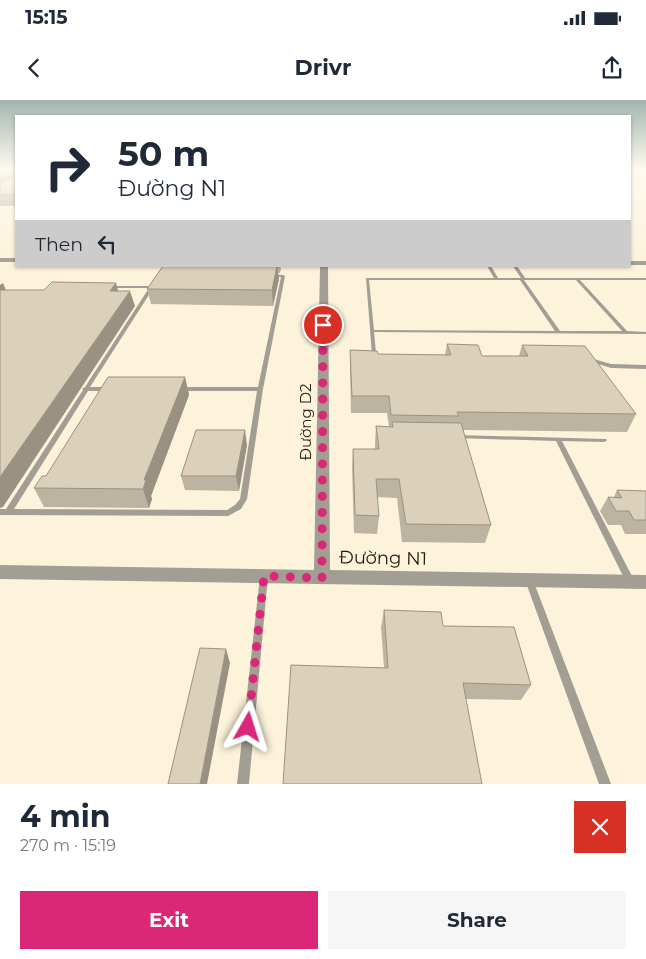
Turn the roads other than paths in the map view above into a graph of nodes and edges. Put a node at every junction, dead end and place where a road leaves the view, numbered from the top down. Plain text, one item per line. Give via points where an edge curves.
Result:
1 (0, 260) edge
2 (15, 260) edge
3 (631, 263) edge
4 (646, 263) edge
5 (324, 267) edge
6 (490, 267) edge
7 (516, 267) edge
8 (263, 275) edge
9 (497, 279) junction
10 (523, 279) junction
11 (577, 279) junction
12 (646, 279) edge
13 (156, 281) edge
14 (103, 287) edge
15 (152, 287) junction
16 (372, 331) junction
17 (558, 332) junction
18 (626, 333) junction
19 (646, 333) edge
20 (382, 356) edge
21 (584, 358) edge
22 (646, 367) edge
23 (85, 389) junction
24 (114, 389) edge
25 (173, 389) edge
26 (260, 389) junction
27 (452, 437) edge
28 (558, 439) junction
29 (604, 440) dead end
30 (0, 512) edge
31 (8, 512) junction
32 (0, 572) edge
33 (264, 576) junction
34 (322, 578) junction
35 (529, 580) junction
36 (638, 582) edge
37 (242, 784) edge
38 (605, 784) edge

1 - 2 street
3 - 4 street
5 - 34 street, Đường D2
6 - 9 lane
7 - 10 lane
8 - 26 lane via 283,276
9 - 10 lane
9 - 16 lane via 367,279
10 - 11 lane
10 - 17 lane
11 - 12 lane
11 - 18 lane
13 - 15 lane
14 - 15 lane
15 - 23 lane
16 - 17 lane
16 - 20 lane via 374,354
17 - 18 lane
18 - 19 lane
21 - 22 lane via 611,366
23 - 24 lane
23 - 31 lane
25 - 26 lane
26 - 31 lane via 243,499 228,514
27 - 28 lane
28 - 29 lane
28 - 36 lane
30 - 31 lane
32 - 33 street, Đường N1
33 - 34 street, Đường N1
33 - 37 lane
34 - 35 street, Đường N1
35 - 36 street, Đường N1
35 - 38 lane

